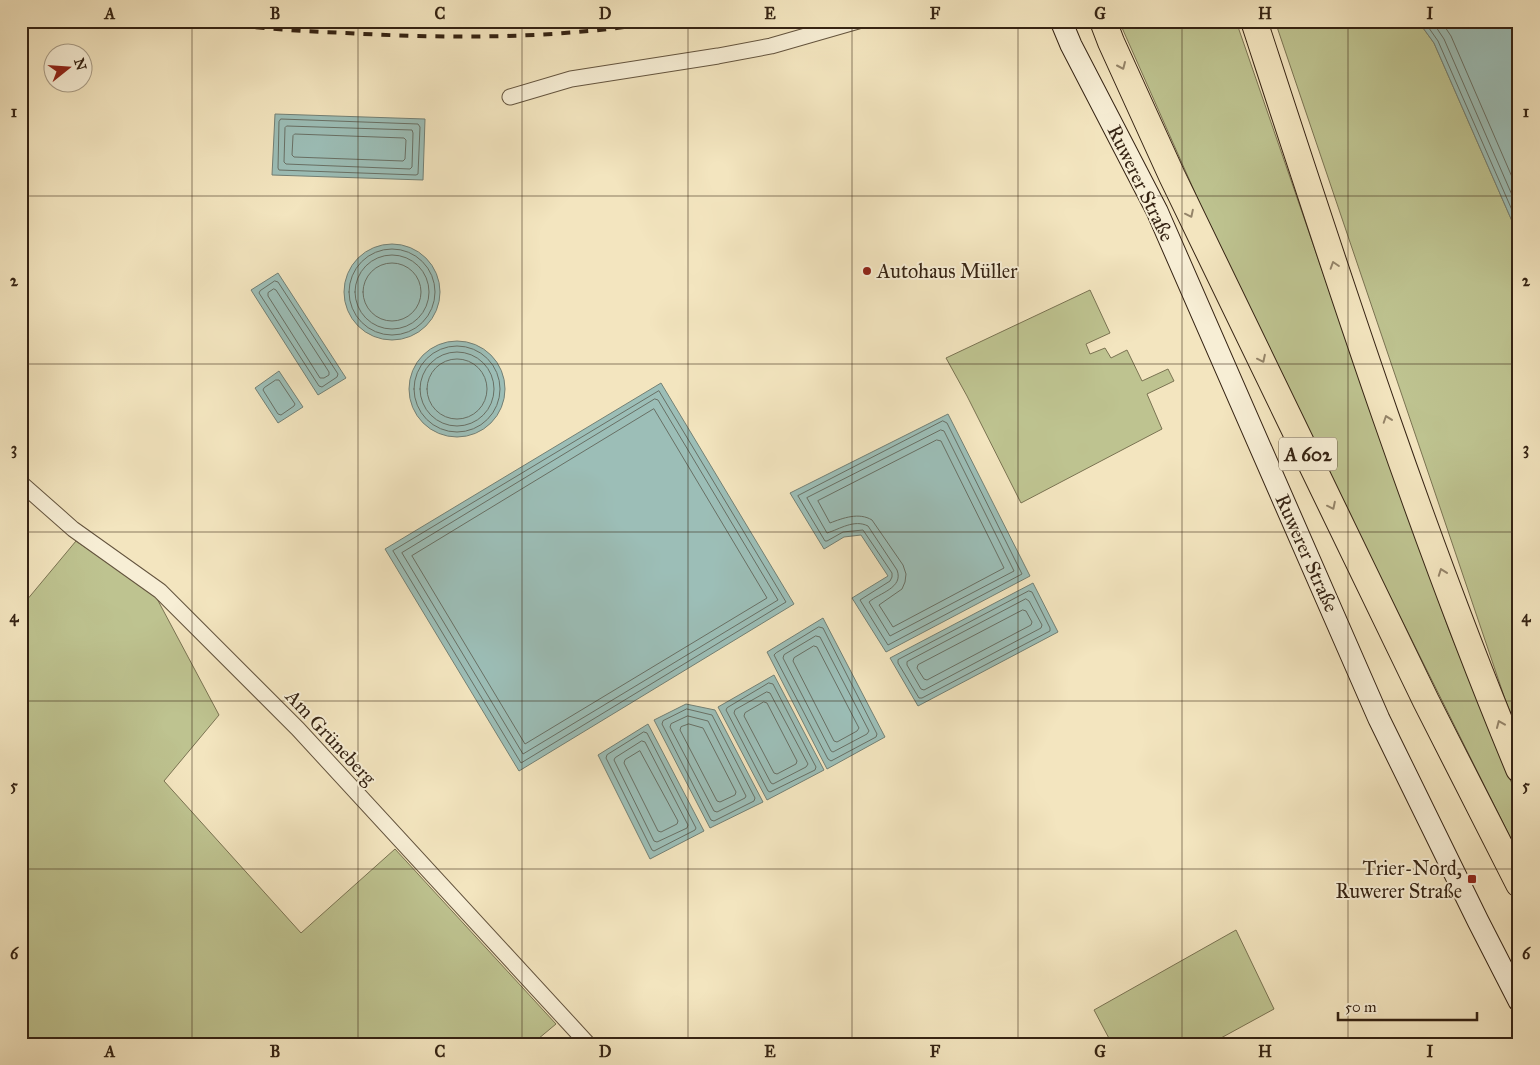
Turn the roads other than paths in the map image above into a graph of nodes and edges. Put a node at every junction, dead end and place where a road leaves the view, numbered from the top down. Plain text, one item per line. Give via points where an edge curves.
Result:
1 (858, 21) edge
2 (1061, 21) edge
3 (1103, 21) edge
4 (1254, 21) edge
5 (510, 97) dead end
6 (21, 483) edge
7 (1519, 769) edge
8 (1519, 884) edge
9 (1519, 1001) edge
10 (588, 1044) edge

1 - 5 street via 771,46 571,79
2 - 9 main road, Ruwerer Straße via 1157,211 1379,719
3 -> 8 highway, A 602 via 1172,176 1426,700
7 -> 4 highway via 1412,493
6 - 10 street, Am Grüneberg via 73,529 160,592 298,729

